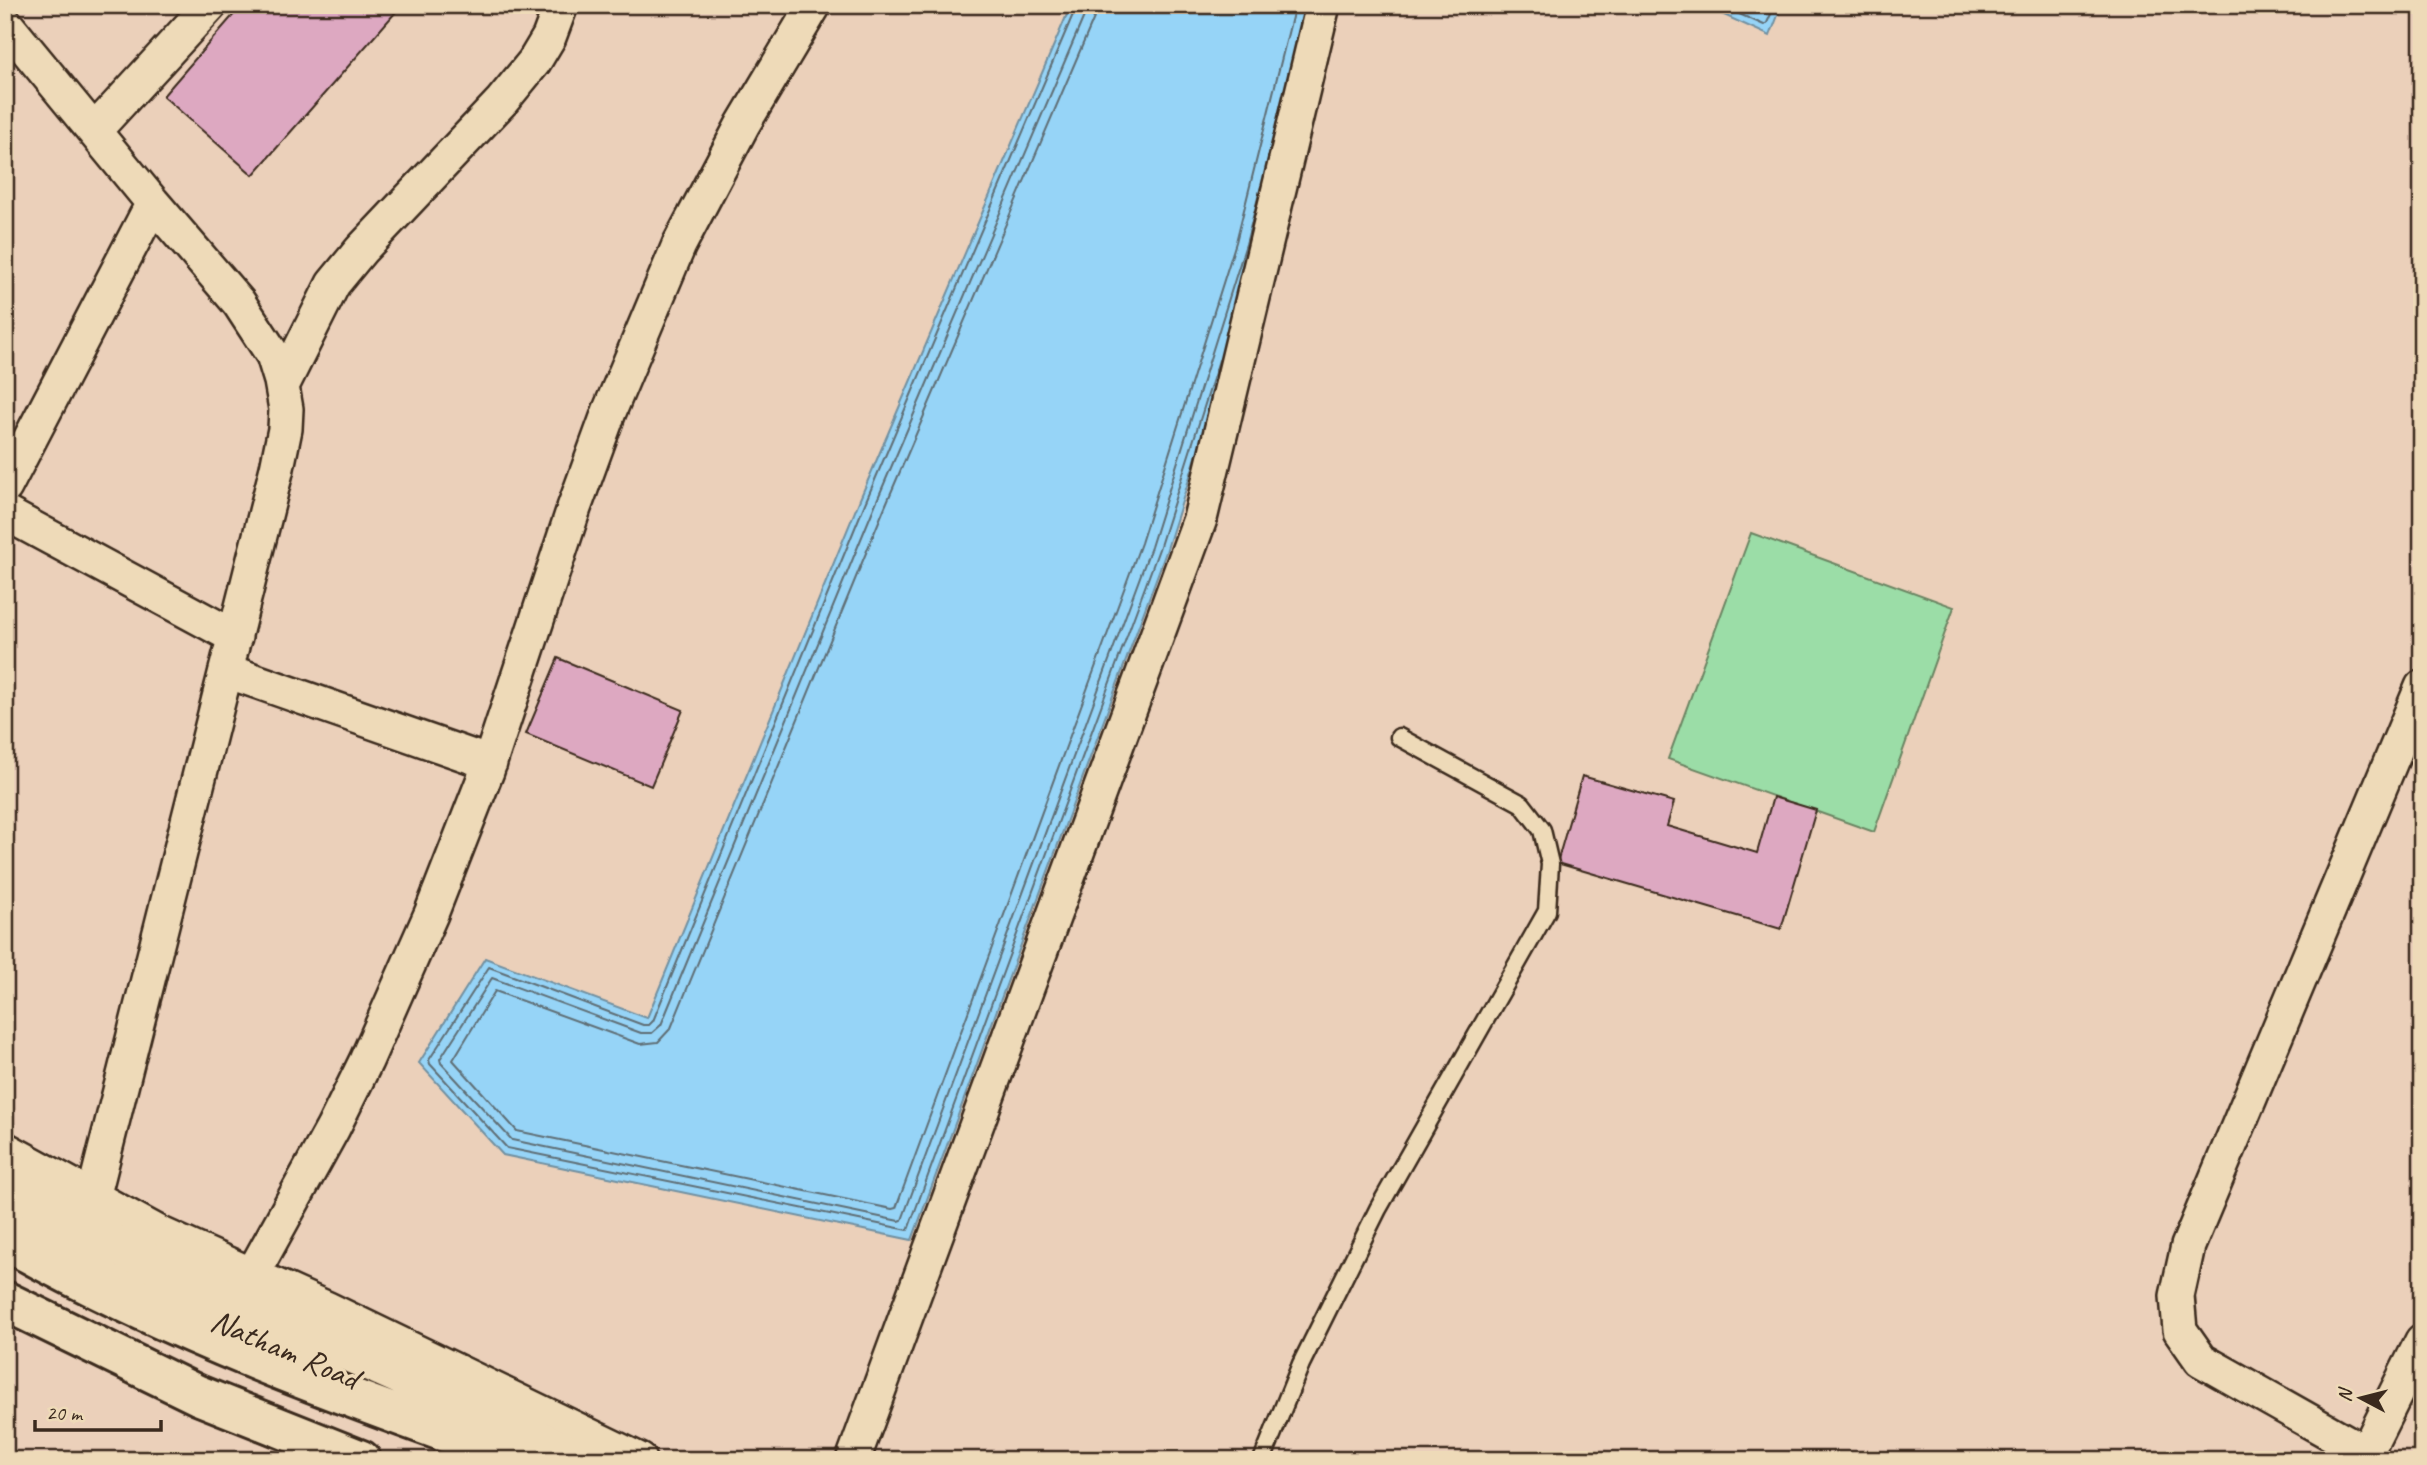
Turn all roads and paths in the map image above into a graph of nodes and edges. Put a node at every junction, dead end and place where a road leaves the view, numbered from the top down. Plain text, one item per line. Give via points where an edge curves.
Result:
1 (210, 5) edge
2 (561, 5) edge
3 (814, 5) edge
4 (1323, 5) edge
5 (5, 23) edge
6 (93, 131) junction
7 (153, 203) junction
8 (282, 386) junction
9 (5, 487) edge
10 (5, 513) edge
11 (235, 637) junction
12 (227, 671) junction
13 (2422, 687) edge
14 (1399, 737) dead end
15 (490, 762) junction
16 (5, 1149) edge
17 (5, 1183) edge
18 (93, 1198) junction
19 (5, 1216) edge
20 (5, 1240) edge
21 (252, 1275) junction
22 (5, 1301) edge
23 (5, 1318) edge
24 (2420, 1349) edge
25 (2364, 1456) edge
26 (318, 1460) edge
27 (361, 1460) edge
28 (523, 1460) edge
29 (576, 1460) edge
30 (640, 1460) edge
31 (853, 1460) edge
32 (1262, 1460) edge

1 - 6 street
2 - 8 street via 550,37 534,62 333,284
3 - 15 street via 710,184 642,331 574,508
4 - 31 street via 1200,519
5 - 6 street
6 - 7 street
7 - 8 street via 239,303 273,355
7 - 9 street
8 - 11 street via 286,410 282,442
10 - 11 street
11 - 12 street
12 - 15 street
12 - 18 street
13 - 25 street via 2188,1246 2177,1296 2180,1330 2201,1360
14 - 32 lane via 1522,804 1542,830 1550,864 1548,911 1378,1209 1301,1364
15 - 21 street via 392,1007 333,1128
16 - 18 street
17 - 29 main road via 183,1276 437,1390
18 - 21 street
19 - 29 main road, Natham Road via 115,1275 293,1355
20 - 28 main road via 237,1352
21 - 30 street
22 - 27 main road via 198,1395
23 - 26 main road via 115,1373
24 - 25 street

